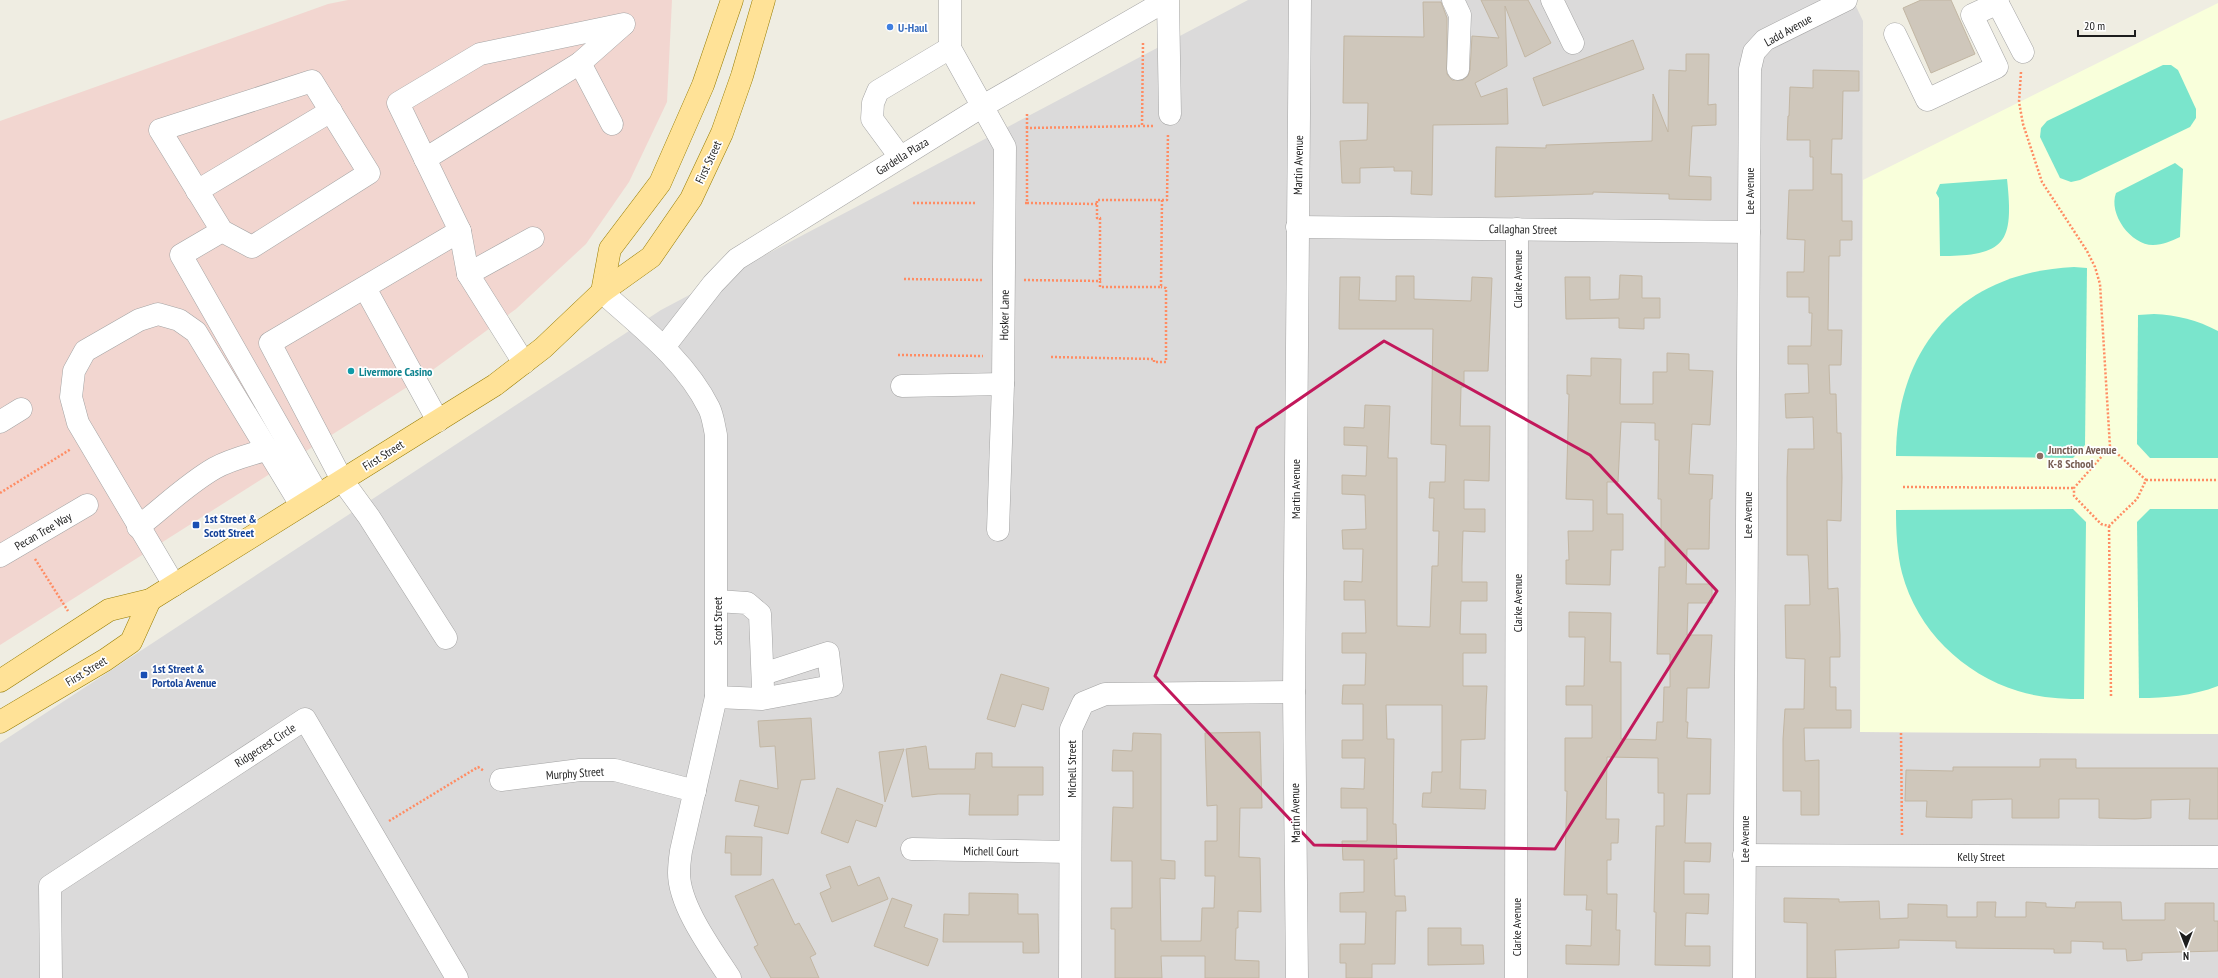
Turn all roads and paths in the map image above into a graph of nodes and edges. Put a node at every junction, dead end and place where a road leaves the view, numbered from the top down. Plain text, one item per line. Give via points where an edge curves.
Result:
1 (732, 0) edge
2 (764, 0) edge
3 (950, 0) edge
4 (1300, 0) edge
5 (1453, 0) edge
6 (1552, 0) edge
7 (1846, 0) edge
8 (1164, 1) edge
9 (1997, 1) edge
10 (1895, 34) dead end
11 (1573, 43) dead end
12 (950, 48) junction
13 (1754, 52) joint
14 (2023, 52) joint
15 (580, 63) junction
16 (1458, 69) dead end
17 (983, 106) junction
18 (331, 111) junction
19 (1027, 114) dead end
20 (1170, 114) dead end
21 (612, 124) dead end
22 (1142, 126) dead end
23 (1027, 128) junction
24 (900, 157) junction
25 (425, 159) junction
26 (197, 191) junction
27 (913, 203) dead end
28 (976, 203) dead end
29 (1022, 203) dead end
30 (1027, 203) junction
31 (1097, 204) junction
32 (1297, 226) junction
33 (1517, 229) junction
34 (222, 231) junction
35 (460, 231) junction
36 (1749, 232) junction
37 (532, 238) dead end
38 (468, 274) junction
39 (904, 279) dead end
40 (990, 280) dead end
41 (1018, 280) dead end
42 (1100, 281) junction
43 (1161, 287) junction
44 (365, 288) junction
45 (602, 292) junction
46 (664, 347) junction
47 (898, 355) dead end
48 (989, 356) dead end
49 (1051, 357) dead end
50 (524, 363) junction
51 (1003, 384) junction
52 (902, 386) dead end
53 (22, 409) dead end
54 (438, 420) junction
55 (0, 422) edge
56 (2110, 447) junction
57 (72, 449) dead end
58 (268, 450) junction
59 (342, 480) junction
60 (2146, 480) junction
61 (2218, 480) edge
62 (1903, 487) dead end
63 (2074, 488) junction
64 (0, 493) edge
65 (309, 500) junction
66 (87, 505) dead end
67 (138, 526) junction
68 (2110, 526) junction
69 (998, 530) dead end
70 (24, 542) junction
71 (0, 556) edge
72 (174, 585) junction
73 (150, 600) junction
74 (717, 601) junction
75 (68, 611) dead end
76 (446, 638) dead end
77 (763, 674) junction
78 (0, 680) edge
79 (1294, 692) junction
80 (2111, 696) dead end
81 (716, 697) junction
82 (762, 699) junction
83 (0, 722) edge
84 (1901, 733) dead end
85 (501, 780) joint
86 (695, 791) junction
87 (371, 831) junction
88 (1902, 836) dead end
89 (912, 849) dead end
90 (1070, 852) junction
91 (1744, 855) junction
92 (2218, 857) edge
93 (51, 978) edge
94 (457, 978) edge
95 (730, 978) edge
96 (1070, 978) edge
97 (1297, 978) edge
98 (1516, 978) edge
99 (1744, 978) edge

1 - 45 main road via 703,85 660,183 610,249
2 - 45 main road, First Street via 722,133 691,198 651,257
3 - 12 street
4 - 32 street, Martin Avenue
5 - 16 street via 1460,15
6 - 11 street
7 - 13 street, Ladd Avenue via 1765,40
8 - 17 street, Gardella Plaza
8 - 20 street
9 - 10 street via 1972,15 1997,67 1927,100
9 - 14 street
12 - 17 street, Hosker Lane
12 - 24 street via 878,91 873,103 872,119
13 - 36 street, Lee Avenue via 1750,69
14 - 56 path via 2019,102 2023,124 2042,182 2087,251 2096,267 2100,284
15 - 21 street
15 - 25 street
15 - 25 street via 624,24 480,54 398,103
17 - 24 street, Gardella Plaza
17 - 51 street, Hosker Lane via 1005,147
18 - 26 street
18 - 26 street via 312,81 160,130
18 - 34 street via 369,173 252,247
19 - 23 path
22 - 23 path
23 - 30 path
24 - 46 street, Gardella Plaza via 737,259
25 - 35 street
26 - 34 street
27 - 28 path
29 - 30 path
30 - 31 path
31 - 42 path via 1097,218 1100,218
31 - 43 path via 1097,200 1162,200
32 - 33 street, Callaghan Street
32 - 79 street, Martin Avenue
33 - 36 street, Callaghan Street
33 - 98 street, Clarke Avenue
34 - 65 street via 181,255
35 - 38 street
35 - 44 street
36 - 91 street, Lee Avenue
37 - 38 street
38 - 50 street
39 - 40 path
41 - 42 path
42 - 43 path via 1100,287
43 - 49 path via 1166,288 1166,362 1154,362 1154,359
44 - 54 street
44 - 59 street via 270,344
45 - 46 street, Scott Street
45 - 50 main road, First Street
46 - 74 street, Scott Street via 691,377 710,410 716,435
47 - 48 path
50 - 54 main road, First Street via 495,385
51 - 52 street
51 - 69 street, Hosker Lane
53 - 55 street
54 - 59 main road, First Street
56 - 60 path
56 - 63 path
57 - 64 path
58 - 65 street
58 - 67 street via 238,458 215,468
58 - 67 street via 196,332 179,320 158,314 139,320 85,351 74,371 71,397 78,423
59 - 65 main road, First Street
59 - 76 street via 369,517
60 - 61 path
60 - 68 path via 2138,500
62 - 63 path
63 - 68 path via 2074,496 2102,524
65 - 72 main road, First Street
66 - 70 street, Pecan Tree Way
67 - 72 street
68 - 80 path
70 - 71 street, Pecan Tree Way
70 - 75 path
72 - 73 main road, First Street
73 - 78 main road, First Street via 109,610
73 - 83 main road, First Street via 131,642
74 - 77 street via 747,603 760,614
74 - 81 street, Scott Street
77 - 82 street
77 - 82 street via 828,653 832,686
79 - 90 street, Michell Street via 1105,694 1083,703 1071,729
79 - 97 street, Martin Avenue
81 - 82 street
81 - 86 street, Scott Street
84 - 88 path
85 - 86 street, Murphy Street via 580,770 614,770
85 - 87 path via 478,767
86 - 95 street, Scott Street via 681,851 679,874 694,922
87 - 93 street, Ridgecrest Circle via 305,719 50,886
87 - 94 street, Ridgecrest Circle
89 - 90 street, Michell Court
90 - 96 street, Michell Street
91 - 92 street, Kelly Street
91 - 99 street, Lee Avenue

